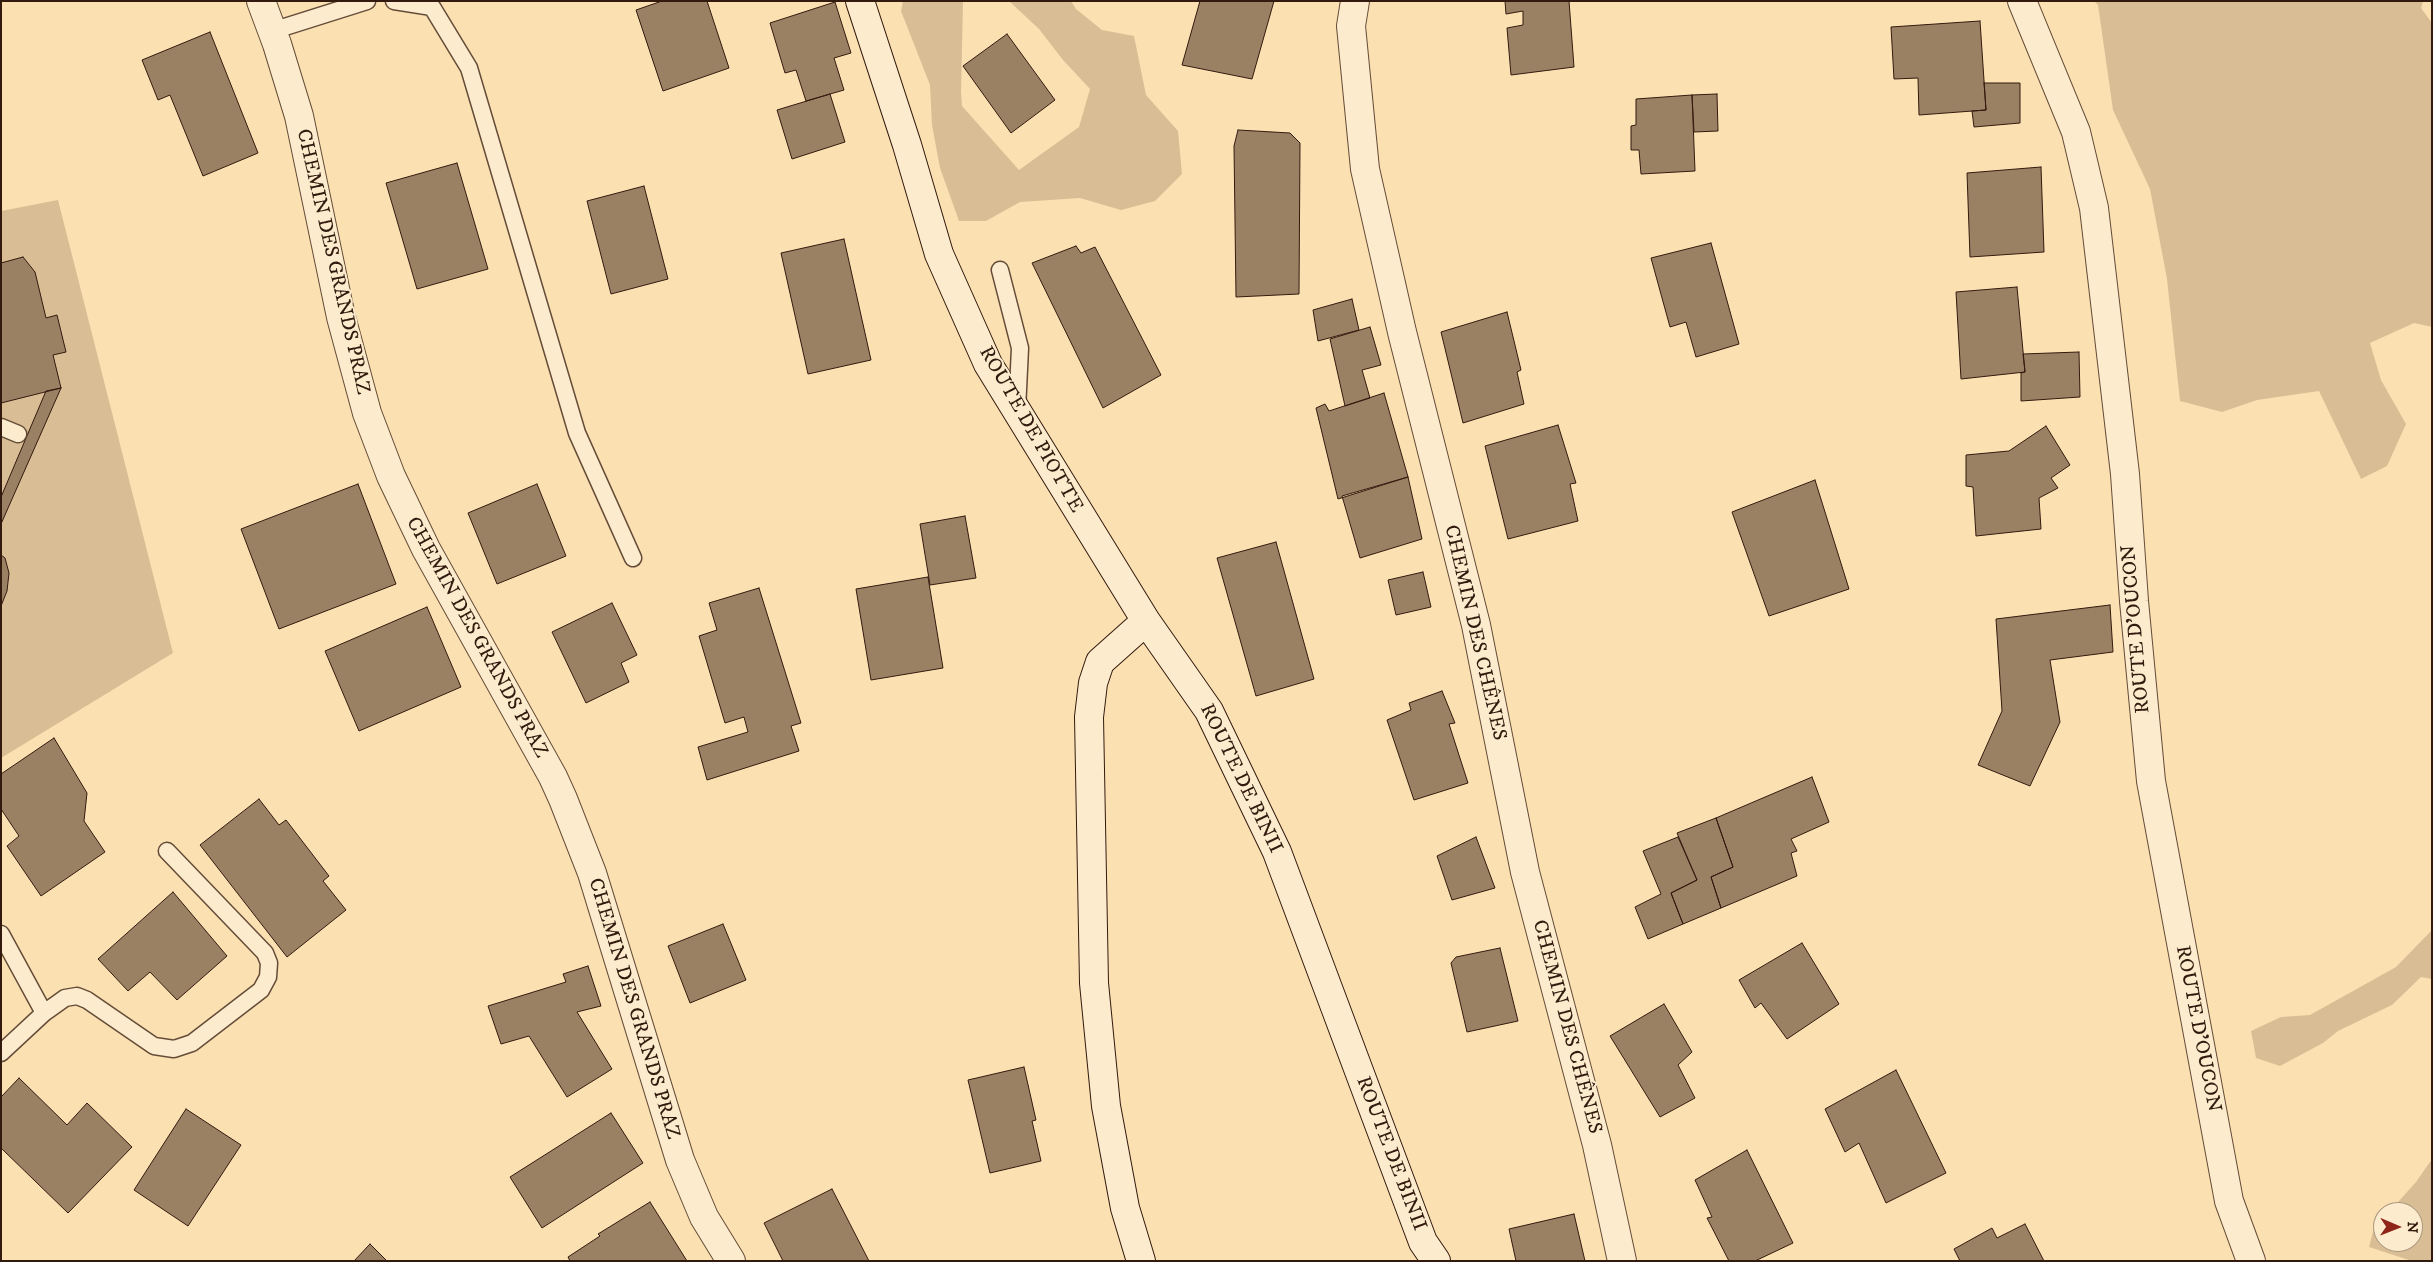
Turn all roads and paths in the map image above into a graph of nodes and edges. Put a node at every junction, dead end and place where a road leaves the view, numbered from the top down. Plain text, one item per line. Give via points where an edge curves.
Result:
1 (261, 1) edge
2 (367, 1) edge
3 (394, 1) edge
4 (860, 1) edge
5 (1355, 1) edge
6 (2022, 1) edge
7 (272, 31) junction
8 (1000, 270) dead end
9 (1017, 412) junction
10 (1, 427) edge
11 (18, 434) dead end
12 (633, 558) dead end
13 (1146, 620) junction
14 (167, 851) dead end
15 (1, 934) edge
16 (44, 1013) junction
17 (1, 1053) edge
18 (732, 1261) edge
19 (1141, 1261) edge
20 (1436, 1261) edge
21 (1622, 1261) edge
22 (2251, 1261) edge

1 - 7 street, CHEMIN DES GRANDS PRAZ
2 - 7 lane
3 - 12 lane via 432,7 470,68 577,433
4 - 9 street, ROUTE DE PIOTTE via 940,254 988,364
5 - 21 street, CHEMIN DES CHÊNES via 1351,26 1364,169 1476,625 1525,872 1597,1145
6 - 22 street, ROUTE D'OUCON via 2076,132 2094,208 2125,474 2151,781 2229,1201
7 - 18 street, CHEMIN DES GRANDS PRAZ via 299,116 341,317 370,420 391,476 426,549 563,800 594,881 680,1160 704,1217
8 - 9 lane via 1020,348
9 - 13 street, ROUTE DE PIOTTE
10 - 11 lane
13 - 19 street via 1100,662 1093,683 1089,717 1094,983 1105,1096 1126,1208
13 - 20 street, ROUTE DE BINII via 1209,711 1277,852 1423,1242
14 - 16 lane via 265,952 269,964 268,977 260,990 192,1043 174,1049 154,1046 77,996 65,998
15 - 16 lane
16 - 17 lane

